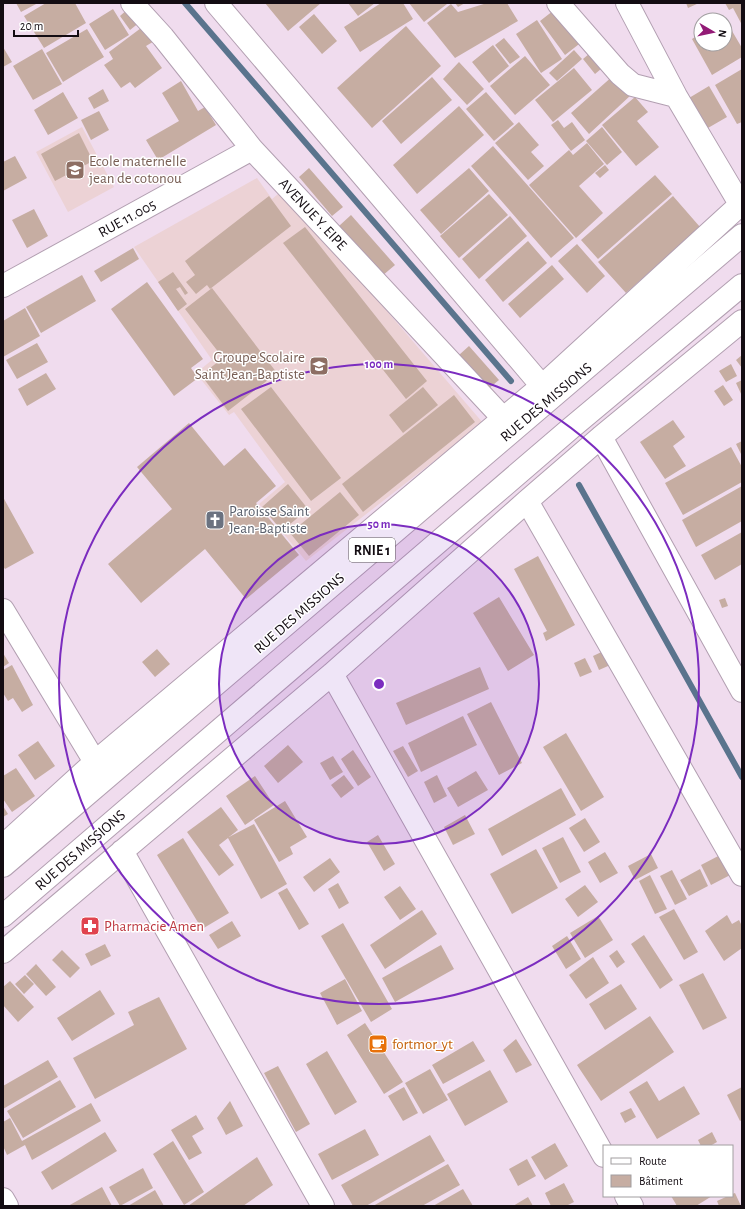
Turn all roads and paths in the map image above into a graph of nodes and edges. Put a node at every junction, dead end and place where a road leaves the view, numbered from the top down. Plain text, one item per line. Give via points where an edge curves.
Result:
1 (132, 3) edge
2 (216, 3) edge
3 (558, 3) edge
4 (628, 3) edge
5 (676, 96) junction
6 (252, 148) junction
7 (741, 204) edge
8 (742, 235) edge
9 (742, 285) edge
10 (3, 286) edge
11 (742, 321) edge
12 (542, 386) junction
13 (503, 418) junction
14 (601, 438) junction
15 (527, 501) junction
16 (3, 610) edge
17 (332, 674) junction
18 (742, 691) edge
19 (95, 762) junction
20 (3, 846) edge
21 (122, 851) junction
22 (3, 866) edge
23 (742, 875) edge
24 (3, 916) edge
25 (3, 952) edge
26 (603, 1154) edge
27 (627, 1197) edge
28 (3, 1199) edge
29 (7, 1206) edge
30 (323, 1206) edge
31 (632, 1206) edge

1 - 6 main road, AVENUE Y. EIPE via 163,37
2 - 12 main road
3 - 5 main road via 620,74 633,85
4 - 5 main road
5 - 7 main road
6 - 10 main road, RUE 11.005
6 - 13 main road, AVENUE Y. EIPE
7 - 12 main road
8 - 22 main road, RUE DES MISSIONS / RNIE 1
9 - 24 main road, RUE DES MISSIONS / RNIE 1
11 - 14 main road
12 - 13 main road
13 - 19 main road
14 - 15 main road
14 - 18 main road
15 - 17 main road
15 - 23 main road
16 - 19 main road
17 - 21 main road
17 - 26 main road
19 - 20 main road
21 - 25 main road
21 - 30 main road
27 - 31 main road
28 - 29 main road

